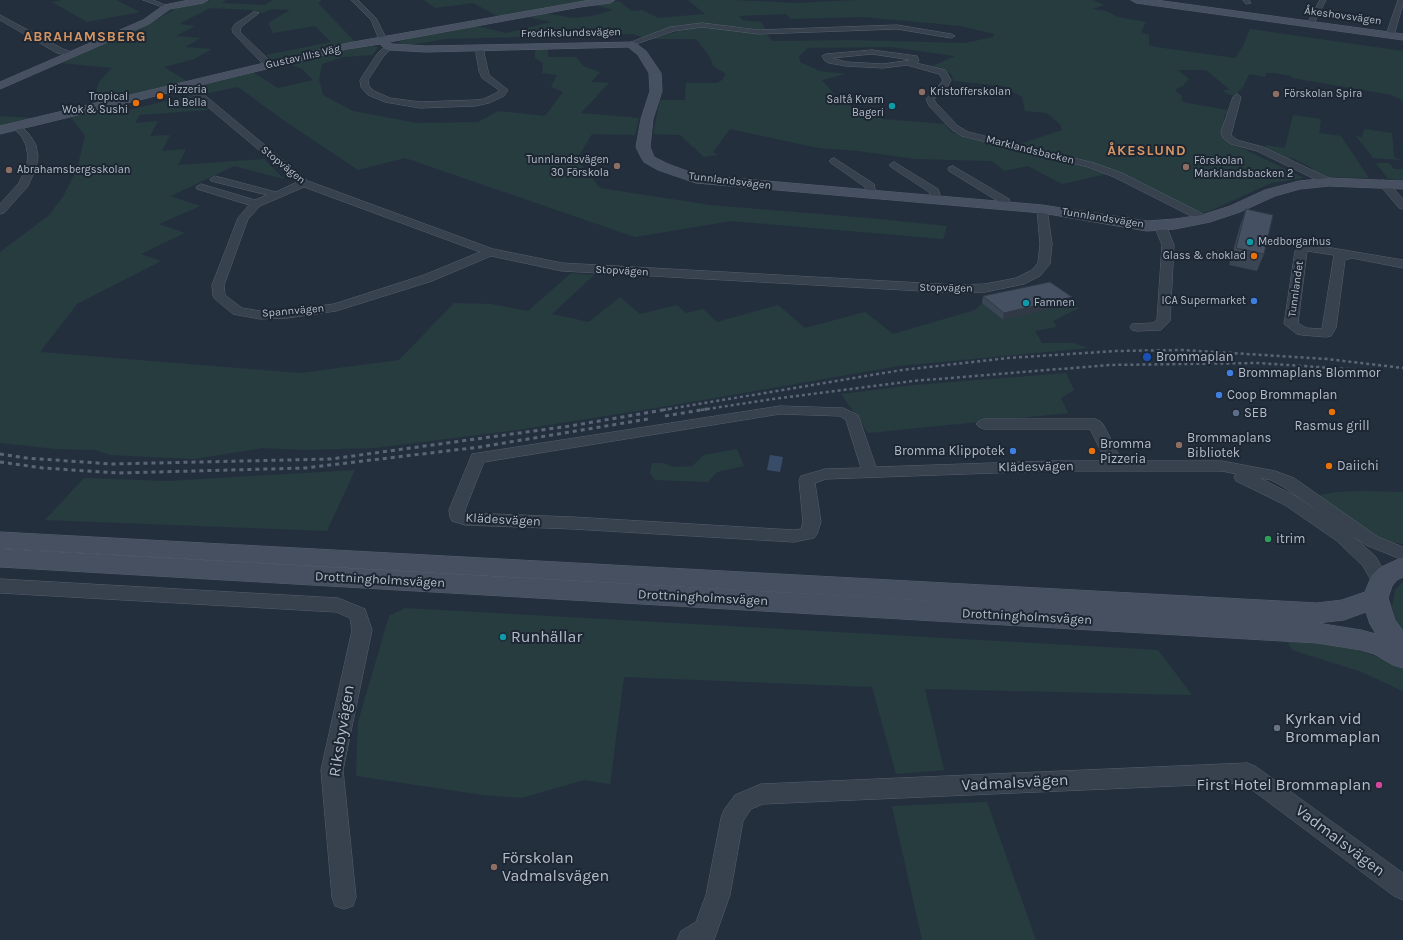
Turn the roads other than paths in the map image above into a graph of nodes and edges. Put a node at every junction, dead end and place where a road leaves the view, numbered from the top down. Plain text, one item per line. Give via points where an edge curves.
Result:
1 (146, 0) edge
2 (203, 0) edge
3 (354, 0) edge
4 (610, 0) edge
5 (1136, 0) edge
6 (1323, 0) edge
7 (1401, 0) edge
8 (1165, 2) edge
9 (167, 7) junction
10 (256, 13) dead end
11 (0, 17) edge
12 (1311, 24) junction
13 (1390, 35) junction
14 (951, 36) dead end
15 (1403, 37) edge
16 (386, 44) junction
17 (630, 44) junction
18 (481, 48) junction
19 (73, 54) junction
20 (907, 63) junction
21 (269, 65) junction
22 (187, 85) junction
23 (0, 86) edge
24 (1237, 97) dead end
25 (16, 126) junction
26 (0, 130) edge
27 (834, 160) dead end
28 (894, 165) dead end
29 (953, 169) dead end
30 (215, 178) dead end
31 (1329, 182) junction
32 (304, 183) junction
33 (1383, 183) junction
34 (1403, 185) edge
35 (201, 187) dead end
36 (871, 194) junction
37 (277, 195) junction
38 (935, 195) dead end
39 (1005, 201) dead end
40 (256, 204) junction
41 (1403, 206) edge
42 (1042, 209) junction
43 (0, 211) edge
44 (1205, 219) junction
45 (1160, 225) junction
46 (490, 252) junction
47 (1351, 255) junction
48 (1403, 264) edge
49 (1137, 327) dead end
50 (984, 424) dead end
51 (1117, 466) junction
52 (1202, 466) junction
53 (870, 472) junction
54 (0, 540) edge
55 (1403, 554) edge
56 (0, 558) edge
57 (1403, 566) edge
58 (0, 586) edge
59 (1378, 590) junction
60 (358, 614) joint
61 (1403, 648) edge
62 (1403, 656) edge
63 (1403, 888) edge
64 (344, 897) dead end
65 (702, 937) edge

1 - 9 street
2 - 9 street
3 - 16 street via 374,19
4 - 16 street, Gustav III:s Väg
5 - 8 street, Åkeshovsvägen
6 - 12 street
7 - 13 street
8 - 12 street, Åkeshovsvägen
9 - 19 street via 146,22
10 - 21 street via 238,26 237,33
11 - 19 street via 60,51
12 - 13 street, Åkeshovsvägen
13 - 15 street, Åkeshovsvägen
14 - 17 street, Fredrikslundsvägen via 897,27 759,32 702,25 672,30
16 - 18 street, Fredrikslundsvägen via 426,49
16 - 18 street via 364,80 365,87 371,93 388,100 420,105 475,103 501,94 504,90 485,76
16 - 21 street, Gustav III:s Väg via 348,46
17 - 18 street, Fredrikslundsvägen
17 - 36 street, Tunnlandsvägen via 642,53 655,73 656,91 647,119 643,147 649,159 696,179
19 - 23 street
20 - 20 street, Marklandsbacken via 883,66 857,65 832,61 826,56 872,52 914,58 915,61
20 - 44 street, Marklandsbacken via 933,69 945,75 945,84 930,99 955,128 965,134 1091,165 1118,175
21 - 22 street, Gustav III:s Väg
22 - 25 street, Gustav III:s Väg
22 - 32 street, Stopvägen
24 - 31 street, Tunnlandsvägen via 1226,136 1234,142 1260,149
25 - 26 street, Gustav III:s Väg
25 - 43 street via 31,145 31,168 24,184
27 - 36 street via 870,186
28 - 38 street via 934,191
29 - 39 street
30 - 37 street
31 - 33 street, Tunnlandsvägen
31 - 44 street, Tunnlandsvägen via 1299,185 1270,193
32 - 37 street, Spannvägen
32 - 46 street, Stopvägen
33 - 34 street, Tunnlandsvägen
33 - 41 street
35 - 40 street
36 - 42 street, Tunnlandsvägen
37 - 40 street, Spannvägen
40 - 46 street, Spannvägen via 243,218 218,285 219,296 238,310 260,315 314,312 336,307 428,278
42 - 45 street, Tunnlandsvägen via 1147,226
42 - 46 street, Stopvägen via 1046,244 1044,264 1036,273 1020,281 985,288 958,289 584,269 538,263
44 - 45 street, Tunnlandsvägen
45 - 49 street via 1168,245 1163,322 1156,327
47 - 47 street, Tunnlandet via 1314,248 1304,248 1301,251 1291,324 1302,331 1326,333 1329,328 1339,257
47 - 48 street
50 - 51 street via 1095,424
51 - 52 street, Klädesvägen
51 - 53 street, Klädesvägen
52 - 55 street, Klädesvägen via 1249,470 1288,482 1372,541
52 - 59 street, Klädesvägen via 1261,484 1291,501 1353,546 1370,562
53 - 53 street, Klädesvägen via 853,418 843,412 780,410 478,458 457,510 458,517 465,519 794,536 808,534 812,522 807,480 825,474
54 - 59 street, Drottningholmsvägen via 1317,613 1344,610
56 - 62 street, Drottningholmsvägen via 1317,633 1361,640
57 - 59 street via 1388,574
58 - 60 street, Drottningholmsvägen via 338,605
59 - 61 street via 1383,624
60 - 64 street, Riksbyvägen via 362,630 332,770
63 - 65 street, Vadmalsvägen via 1247,773 761,794 743,802 732,818 718,895

